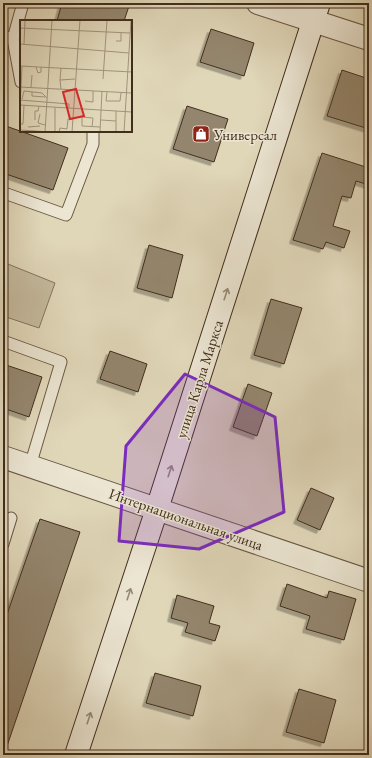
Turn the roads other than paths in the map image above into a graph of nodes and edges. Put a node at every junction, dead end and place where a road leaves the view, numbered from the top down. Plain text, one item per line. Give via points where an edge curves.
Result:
1 (23, 3) edge
2 (258, 3) edge
3 (316, 12) edge
4 (8, 38) edge
5 (369, 39) edge
6 (20, 79) edge
7 (93, 132) edge
8 (7, 194) dead end
9 (3, 341) edge
10 (3, 457) edge
11 (30, 466) junction
12 (157, 509) junction
13 (11, 518) dead end
14 (3, 544) edge
15 (369, 581) edge
16 (76, 755) edge

1 - 4 lane
2 - 3 main road
3 - 5 main road
12 -> 3 main road, улица Карла Маркса
4 - 6 lane
7 - 8 lane via 93,144 66,215
9 - 11 lane via 60,362
10 - 11 main road, Интернациональная улица
11 - 12 main road, Интернациональная улица
12 - 15 main road, Интернациональная улица
16 -> 12 main road, улица Карла Маркса
13 - 14 lane

